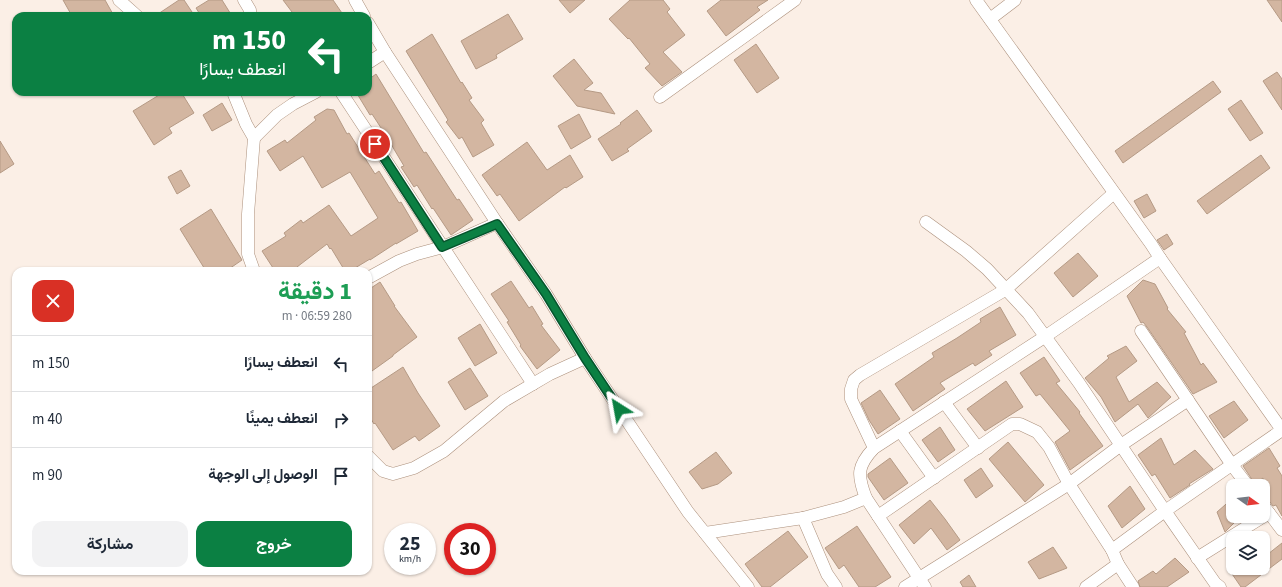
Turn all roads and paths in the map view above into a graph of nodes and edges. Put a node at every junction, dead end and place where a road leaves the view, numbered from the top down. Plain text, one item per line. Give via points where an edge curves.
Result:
1 (244, 0) edge
2 (355, 0) edge
3 (795, 0) edge
4 (976, 0) edge
5 (1015, 0) edge
6 (122, 1) edge
7 (133, 12) edge
8 (250, 12) edge
9 (362, 12) edge
10 (990, 19) junction
11 (372, 30) edge
12 (385, 52) junction
13 (372, 60) edge
14 (235, 96) edge
15 (308, 96) edge
16 (344, 96) edge
17 (660, 97) dead end
18 (254, 138) junction
19 (1114, 193) junction
20 (926, 222) dead end
21 (497, 224) junction
22 (442, 247) junction
23 (1160, 258) junction
24 (253, 267) edge
25 (372, 276) edge
26 (1005, 290) junction
27 (1141, 331) dead end
28 (1046, 336) junction
29 (585, 358) junction
30 (533, 384) junction
31 (1188, 400) junction
32 (944, 402) junction
33 (1282, 430) edge
34 (900, 431) junction
35 (1121, 445) junction
36 (874, 448) junction
37 (978, 448) junction
38 (372, 460) edge
39 (1232, 465) junction
40 (934, 478) junction
41 (1243, 479) edge
42 (1069, 484) junction
43 (866, 498) junction
44 (1165, 511) junction
45 (1270, 514) edge
46 (878, 516) junction
47 (803, 518) junction
48 (1246, 523) edge
49 (1282, 530) edge
50 (705, 533) junction
51 (1112, 550) junction
52 (1197, 558) junction
53 (1118, 564) junction
54 (922, 583) edge
55 (748, 587) edge
56 (836, 587) edge
57 (905, 587) edge
58 (1086, 587) edge
59 (1133, 587) edge
60 (1220, 587) edge

1 - 8 street
2 - 9 street
3 - 17 street
4 - 10 street
5 - 10 street
6 - 7 street
10 - 19 street
11 - 12 street
12 - 13 street
12 - 21 street
14 - 18 street
15 - 18 street via 277,115
16 - 22 street
18 - 24 street via 248,214 248,254
19 - 23 street
19 - 26 street
20 - 26 street via 987,269
21 - 22 street
21 - 29 street via 546,294
22 - 25 street via 399,261
22 - 30 street
23 - 28 street
23 - 33 street
26 - 28 street
26 - 36 street via 860,374 854,380 851,399
27 - 31 street
28 - 32 street
28 - 35 street
29 - 30 street
29 - 50 street via 688,512
30 - 38 street via 504,401 444,451 414,468 393,474 383,471
31 - 35 street
31 - 39 street
32 - 34 street
32 - 37 street
33 - 39 street
34 - 36 street
34 - 40 street
35 - 42 street
35 - 44 street
36 - 43 street via 864,459 860,472
37 - 40 street
37 - 42 street via 1012,424 1020,424 1037,432 1049,447
39 - 41 street
39 - 44 street
40 - 46 street
42 - 51 street
42 - 54 street
43 - 46 street
43 - 47 street via 844,508
44 - 51 street
44 - 52 street
45 - 49 street
46 - 54 street
47 - 50 street
47 - 56 street via 827,574
48 - 52 street
50 - 55 street
51 - 53 street
52 - 60 street
53 - 58 street
53 - 59 street
54 - 57 street

